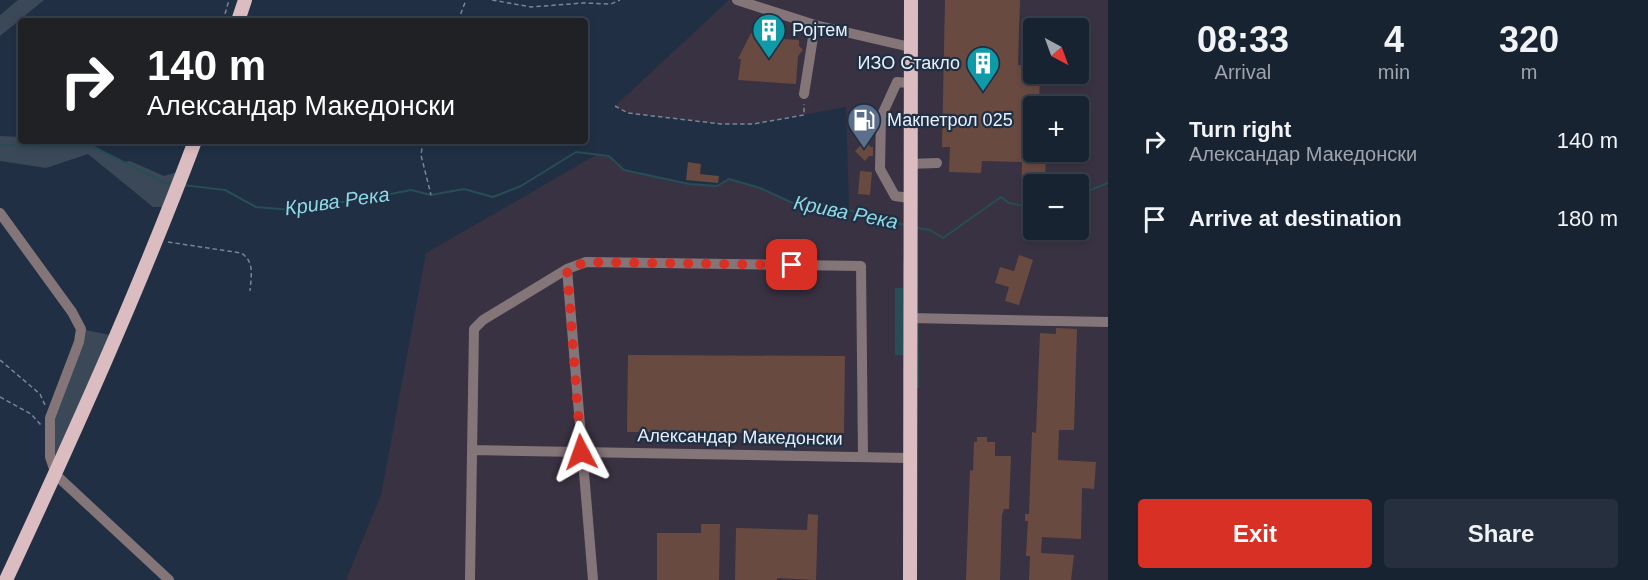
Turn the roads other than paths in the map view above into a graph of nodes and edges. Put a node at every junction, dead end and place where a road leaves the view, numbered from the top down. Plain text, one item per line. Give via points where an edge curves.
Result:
1 (245, 0) edge
2 (737, 0) edge
3 (911, 0) edge
4 (239, 18) edge
5 (815, 25) junction
6 (910, 48) junction
7 (909, 83) junction
8 (804, 94) road end
9 (194, 144) edge
10 (937, 163) dead end
11 (909, 164) junction
12 (909, 198) junction
13 (0, 213) edge
14 (567, 269) junction
15 (910, 318) junction
16 (1108, 322) edge
17 (472, 450) junction
18 (581, 452) junction
19 (863, 456) junction
20 (909, 458) junction
21 (56, 476) junction
22 (6, 580) edge
23 (169, 580) edge
24 (470, 580) edge
25 (593, 580) edge
26 (910, 580) edge

1 - 4 main road
2 - 5 lane
3 - 6 main road
5 - 6 lane
5 - 8 lane
6 - 7 main road
7 - 11 main road
7 - 12 lane via 897,82 881,117 880,169 895,196
9 - 21 main road
10 - 11 lane
11 - 12 main road
12 - 15 main road
13 - 21 lane via 81,329 50,417 50,457
14 - 17 lane, Александар Македонски via 474,329
14 - 18 lane
14 - 19 lane, Александар Македонски via 586,262 861,266
15 - 16 lane
15 - 20 main road
17 - 18 lane, Александар Македонски
17 - 24 lane, Александар Македонски
18 - 19 lane, Александар Македонски
18 - 25 lane
19 - 20 lane, Александар Македонски
20 - 26 main road
21 - 22 main road
21 - 23 lane

